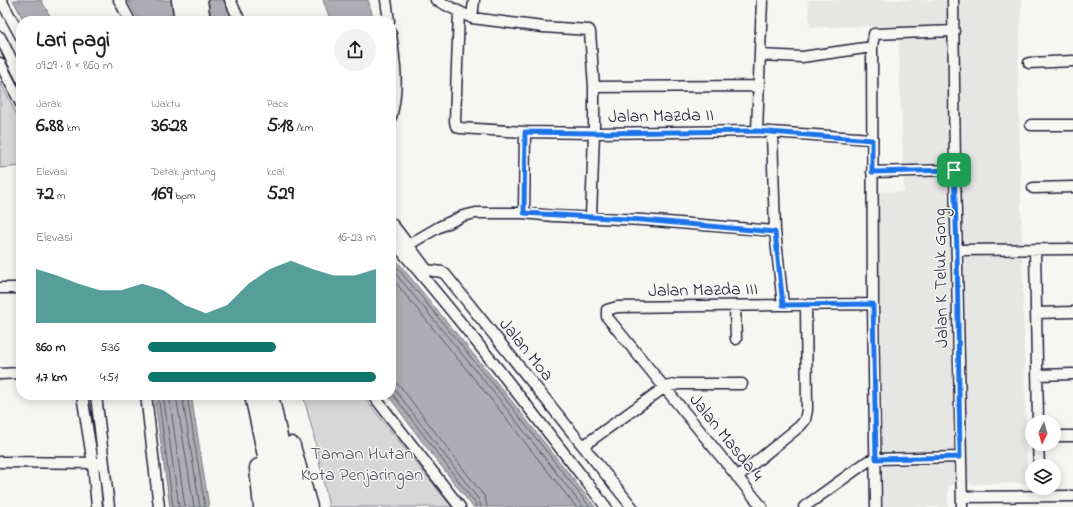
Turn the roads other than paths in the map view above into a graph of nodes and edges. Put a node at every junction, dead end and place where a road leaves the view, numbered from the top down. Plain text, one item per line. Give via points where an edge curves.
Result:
1 (1, 0) edge
2 (119, 0) edge
3 (181, 0) edge
4 (198, 0) edge
5 (230, 0) edge
6 (386, 0) edge
7 (436, 0) edge
8 (474, 0) edge
9 (762, 0) edge
10 (953, 0) edge
11 (459, 12) junction
12 (127, 16) edge
13 (183, 16) edge
14 (200, 16) edge
15 (238, 16) edge
16 (388, 16) edge
17 (472, 18) junction
18 (16, 28) edge
19 (954, 31) junction
20 (0, 37) edge
21 (872, 47) junction
22 (4, 55) edge
23 (760, 55) junction
24 (1073, 61) edge
25 (0, 63) edge
26 (1029, 63) dead end
27 (16, 71) edge
28 (396, 71) edge
29 (759, 86) junction
30 (594, 88) junction
31 (396, 90) edge
32 (16, 94) edge
33 (1031, 125) dead end
34 (1073, 125) edge
35 (757, 131) junction
36 (525, 132) junction
37 (772, 132) junction
38 (594, 133) junction
39 (872, 140) junction
40 (954, 170) junction
41 (872, 172) junction
42 (1073, 187) edge
43 (1033, 188) dead end
44 (524, 213) junction
45 (591, 217) junction
46 (396, 229) edge
47 (775, 232) junction
48 (396, 245) edge
49 (408, 245) junction
50 (1073, 249) edge
51 (957, 250) junction
52 (1035, 250) junction
53 (0, 288) edge
54 (16, 288) edge
55 (873, 304) junction
56 (783, 305) junction
57 (806, 305) junction
58 (735, 306) junction
59 (607, 310) joint
60 (1073, 312) edge
61 (1036, 313) junction
62 (736, 339) dead end
63 (16, 373) edge
64 (0, 374) edge
65 (1073, 374) edge
66 (1037, 375) junction
67 (742, 384) dead end
68 (665, 387) junction
69 (83, 400) edge
70 (97, 400) edge
71 (147, 400) edge
72 (249, 400) edge
73 (255, 400) edge
74 (377, 400) edge
75 (271, 403) edge
76 (1038, 415) edge
77 (1061, 436) edge
78 (1073, 436) edge
79 (583, 446) junction
80 (960, 457) junction
81 (876, 459) junction
82 (0, 462) edge
83 (104, 462) junction
84 (93, 464) junction
85 (737, 476) junction
86 (1025, 494) edge
87 (1061, 495) edge
88 (1073, 496) edge
89 (962, 502) edge
90 (97, 507) edge
91 (109, 507) edge
92 (159, 507) edge
93 (264, 507) edge
94 (278, 507) edge
95 (293, 507) edge
96 (308, 507) edge
97 (460, 507) edge
98 (606, 507) edge
99 (632, 507) edge
100 (762, 507) edge
101 (804, 507) edge
102 (876, 507) edge

1 - 18 street
2 - 12 street
3 - 13 highway
4 - 14 highway
5 - 15 street
6 - 16 street
7 - 11 street
8 - 17 street
9 - 23 street
10 - 19 street, Jalan K Teluk Gong
11 - 17 street
11 - 36 street, Jalan Mazda II via 456,126
17 - 30 street via 589,30 592,37
19 - 21 street via 874,34
19 - 40 street, Jalan K Teluk Gong
20 - 22 street
21 - 23 street via 802,56
21 - 39 street
22 - 27 street
23 - 29 street
24 - 26 street
25 - 32 street
28 - 31 street
29 - 30 street
29 - 35 street
30 - 38 street
33 - 34 street
35 - 37 street, Jalan Mazda II
35 - 38 street, Jalan Mazda II
36 - 38 street, Jalan Mazda II
36 - 44 street
37 - 39 street, Jalan Mazda II
37 - 47 street
38 - 45 street
39 - 41 street
40 - 41 street
40 - 51 street, Jalan K Teluk Gong
41 - 55 street
42 - 43 street
44 - 45 street
44 - 49 street via 476,213 463,216
45 - 47 street
46 - 49 street, Jalan Moa
47 - 56 street
48 - 98 street via 502,373
49 - 79 street, Jalan Moa via 427,270 445,274
50 - 52 street
51 - 52 street
51 - 80 street, Jalan K Teluk Gong
52 - 61 street
53 - 54 street
55 - 57 street, Jalan Mazda III
55 - 81 street
56 - 57 street, Jalan Mazda III
56 - 58 street, Jalan Mazda III
57 - 85 street via 805,420
58 - 59 street, Jalan Mazda III via 617,307
58 - 62 street
59 - 68 street, Jalan Masda 4 via 607,318
60 - 61 street
61 - 66 street
63 - 64 street
65 - 66 street
66 - 76 street
67 - 68 street, Jalan Masda 4 via 679,384
68 - 79 street, Jalan Masda 4
68 - 85 street, Jalan Masda 4
69 - 84 street
70 - 83 street
71 - 92 street
72 - 93 highway
73 - 94 highway
74 - 97 street
75 - 95 highway
75 - 96 highway via 289,440
77 - 78 street
79 - 99 street, Jalan Moa
80 - 81 street
80 - 89 street, Jalan K Teluk Gong
81 - 101 street via 851,472
81 - 102 street
82 - 84 street
83 - 84 street
83 - 91 street
84 - 90 street
85 - 100 street, Jalan Masda 4
86 - 89 street
87 - 88 street

